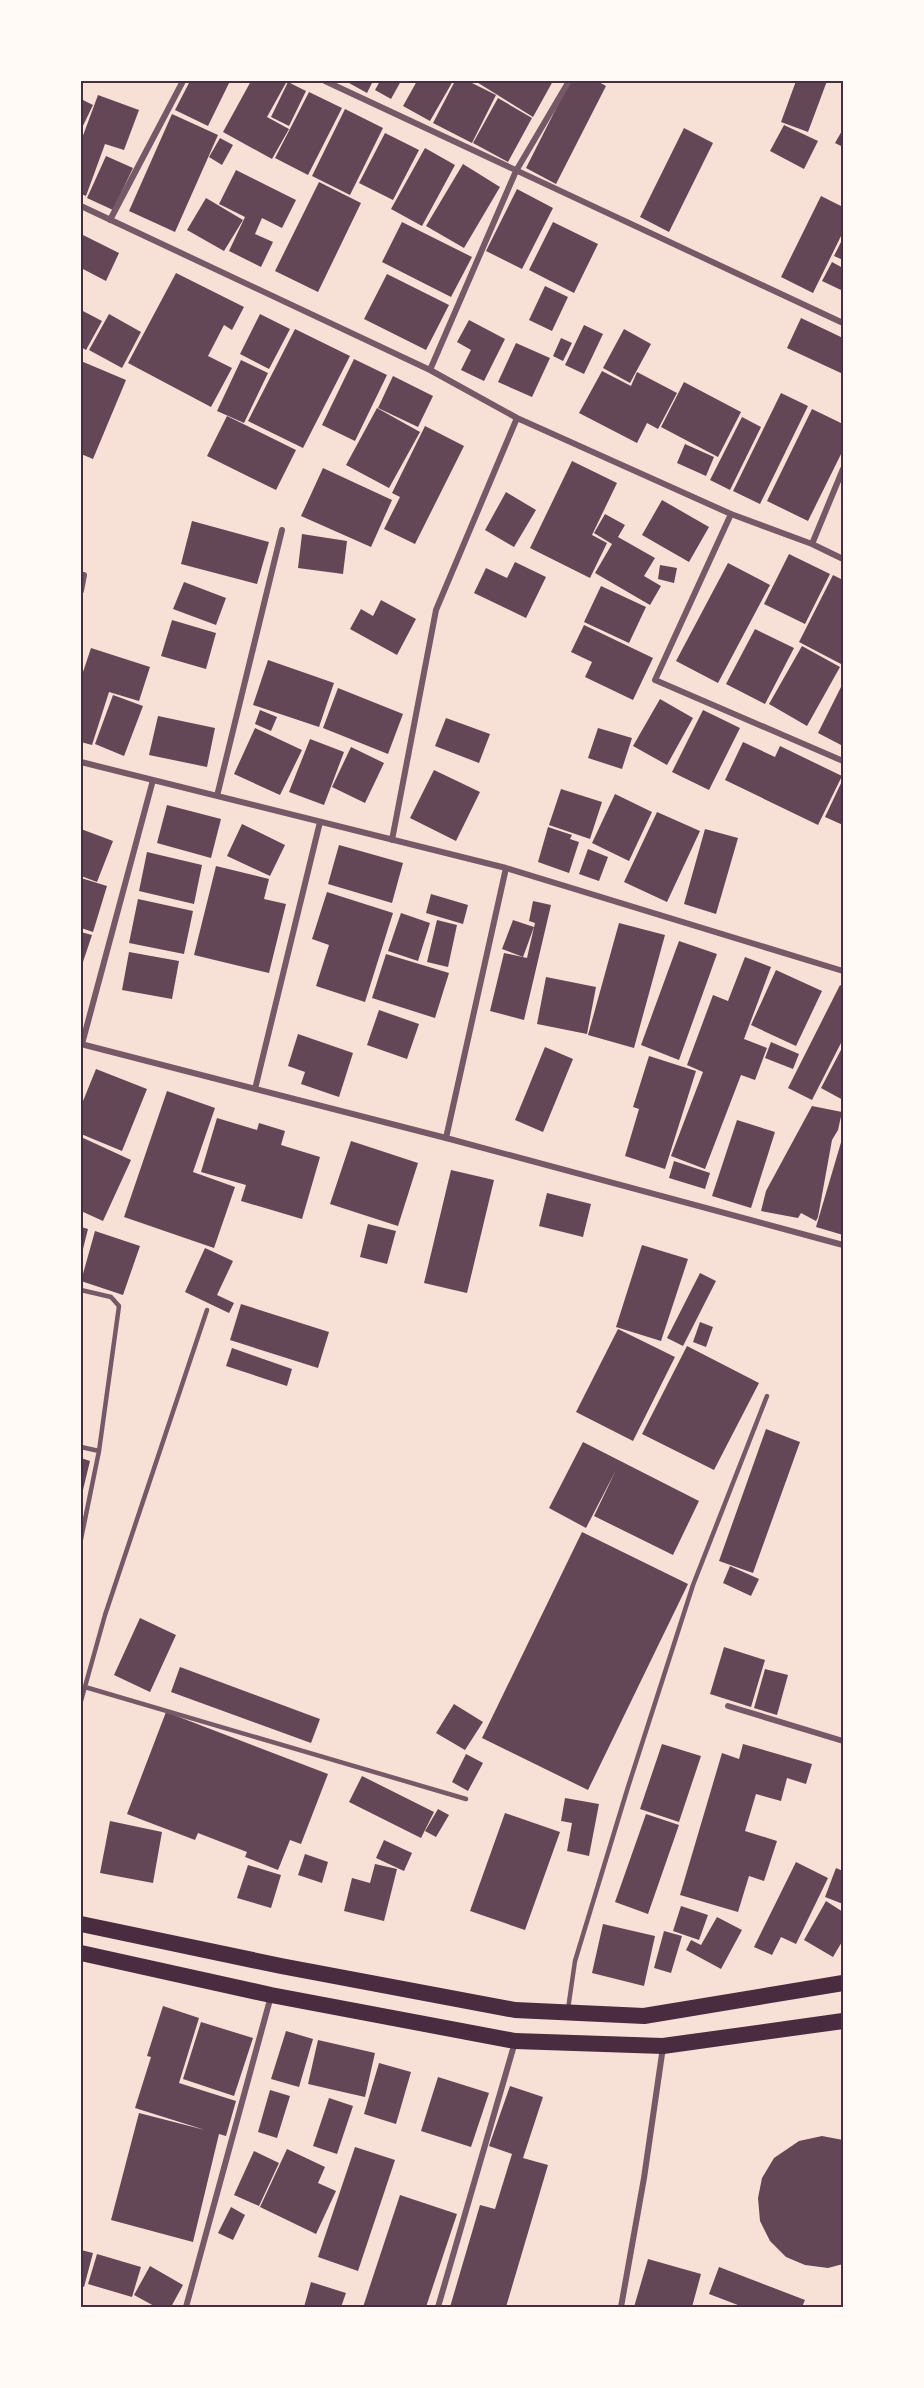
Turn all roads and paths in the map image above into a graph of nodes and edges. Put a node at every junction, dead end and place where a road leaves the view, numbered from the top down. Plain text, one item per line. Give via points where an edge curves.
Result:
1 (183, 81) edge
2 (325, 81) edge
3 (569, 81) edge
4 (516, 171) junction
5 (81, 206) edge
6 (110, 220) junction
7 (843, 323) edge
8 (430, 370) junction
9 (517, 418) junction
10 (843, 469) edge
11 (731, 514) junction
12 (282, 530) dead end
13 (812, 544) junction
14 (843, 559) edge
15 (84, 575) dead end
16 (81, 591) edge
17 (843, 761) edge
18 (81, 762) edge
19 (153, 780) junction
20 (217, 796) junction
21 (320, 822) junction
22 (392, 840) junction
23 (506, 868) junction
24 (843, 971) edge
25 (81, 1044) edge
26 (255, 1089) junction
27 (446, 1138) junction
28 (843, 1245) edge
29 (81, 1290) edge
30 (207, 1310) dead end
31 (767, 1396) dead end
32 (81, 1447) edge
33 (99, 1451) junction
34 (81, 1539) edge
35 (85, 1687) junction
36 (81, 1701) edge
37 (728, 1706) dead end
38 (843, 1741) edge
39 (466, 1799) dead end
40 (81, 1924) edge
41 (81, 1953) edge
42 (843, 1983) edge
43 (271, 1995) junction
44 (567, 2012) junction
45 (843, 2020) edge
46 (515, 2041) junction
47 (663, 2046) junction
48 (186, 2307) edge
49 (438, 2307) edge
50 (621, 2307) edge

1 - 6 street
2 - 4 street
3 - 4 street
4 - 7 street
4 - 8 street
5 - 6 street
6 - 8 street
8 - 9 street
9 - 11 street
9 - 22 street via 436,610
10 - 13 street
11 - 13 street
11 - 17 street via 655,680
12 - 20 street
13 - 14 street
15 - 16 street
18 - 19 street
19 - 20 street
19 - 25 street
20 - 21 street
21 - 22 street
21 - 26 street
22 - 23 street
23 - 24 street
23 - 27 street
25 - 26 street
26 - 27 street
27 - 28 street
29 - 33 lane via 111,1297 119,1306
30 - 35 lane via 105,1615
31 - 44 lane via 693,1585 575,1961
32 - 33 lane
33 - 34 lane
35 - 36 lane
35 - 39 lane
37 - 38 street
40 - 44 highway via 515,2010
41 - 43 highway
42 - 44 highway via 644,2016
43 - 46 highway
43 - 48 street
45 - 47 highway
46 - 47 highway
46 - 49 street
47 - 50 street

